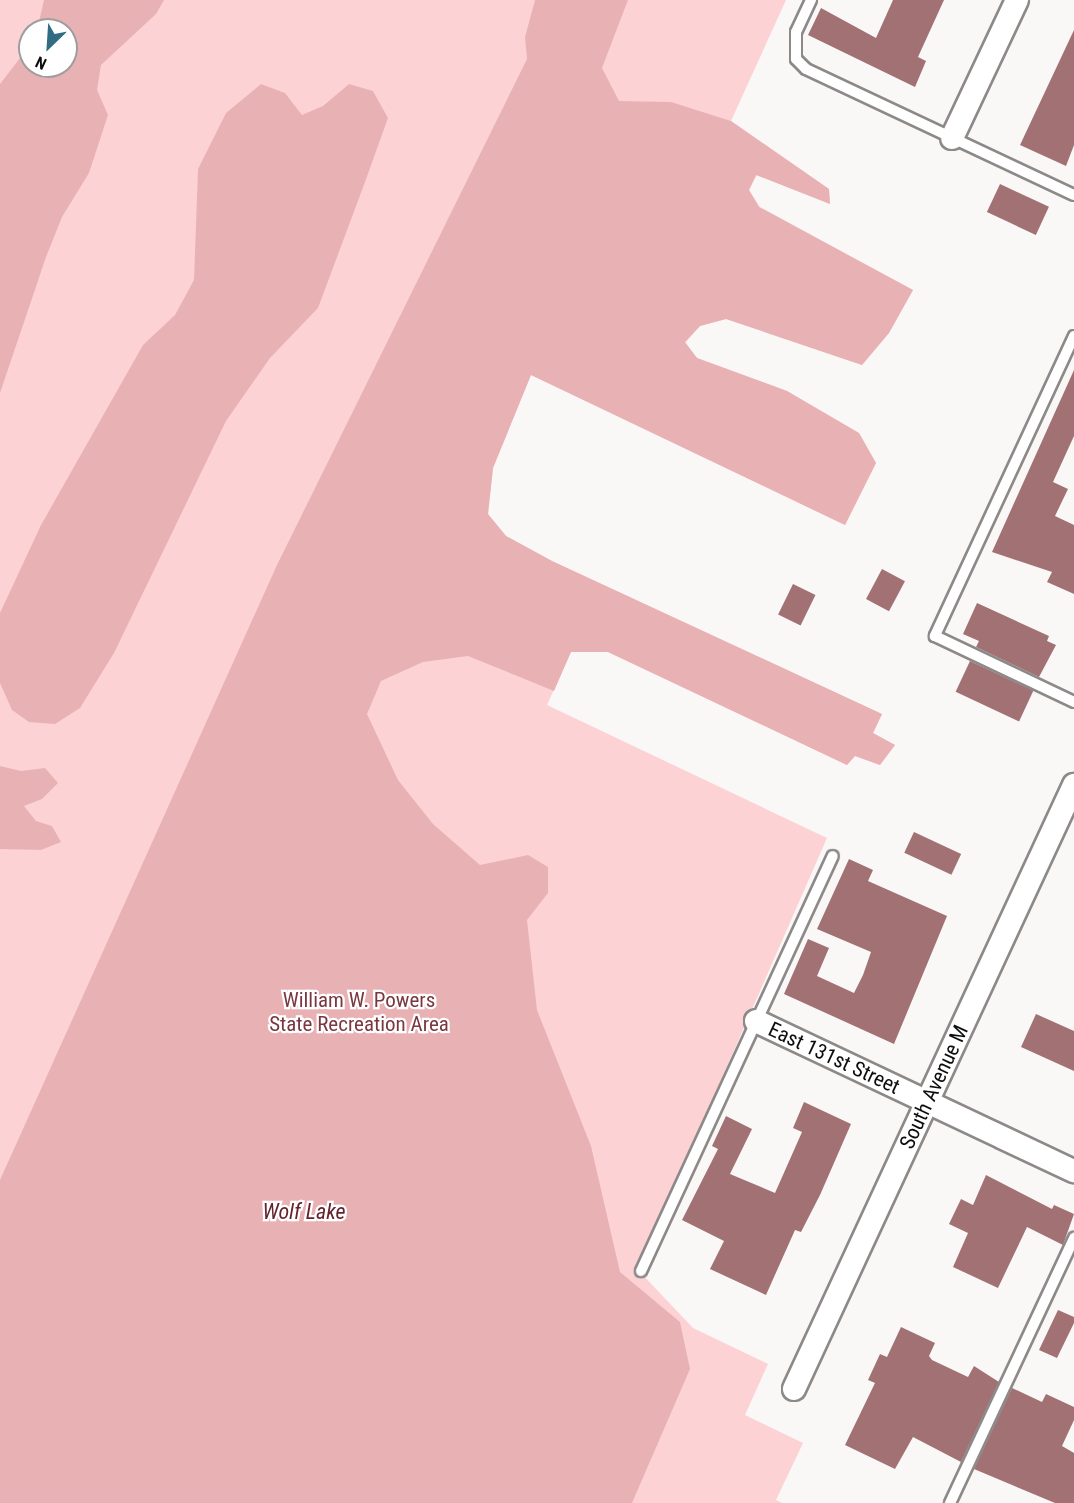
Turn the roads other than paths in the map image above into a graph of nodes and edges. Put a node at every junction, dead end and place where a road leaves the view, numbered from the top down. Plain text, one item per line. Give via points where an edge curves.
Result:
1 (811, 0) edge
2 (1017, 0) edge
3 (952, 138) junction
4 (1074, 195) edge
5 (1074, 336) edge
6 (1074, 702) edge
7 (1074, 786) edge
8 (833, 856) dead end
9 (756, 1022) junction
10 (927, 1102) junction
11 (1074, 1171) edge
12 (1074, 1238) edge
13 (641, 1271) dead end
14 (794, 1389) dead end
15 (950, 1503) edge

1 - 3 lane via 796,32 796,59 806,69
2 - 3 street
3 - 4 lane
5 - 6 lane via 935,636
7 - 10 street, South Avenue M
8 - 9 lane
9 - 10 street, East 131st Street
9 - 13 lane
10 - 11 street, East 131st Street
10 - 14 street, South Avenue M
12 - 15 lane

